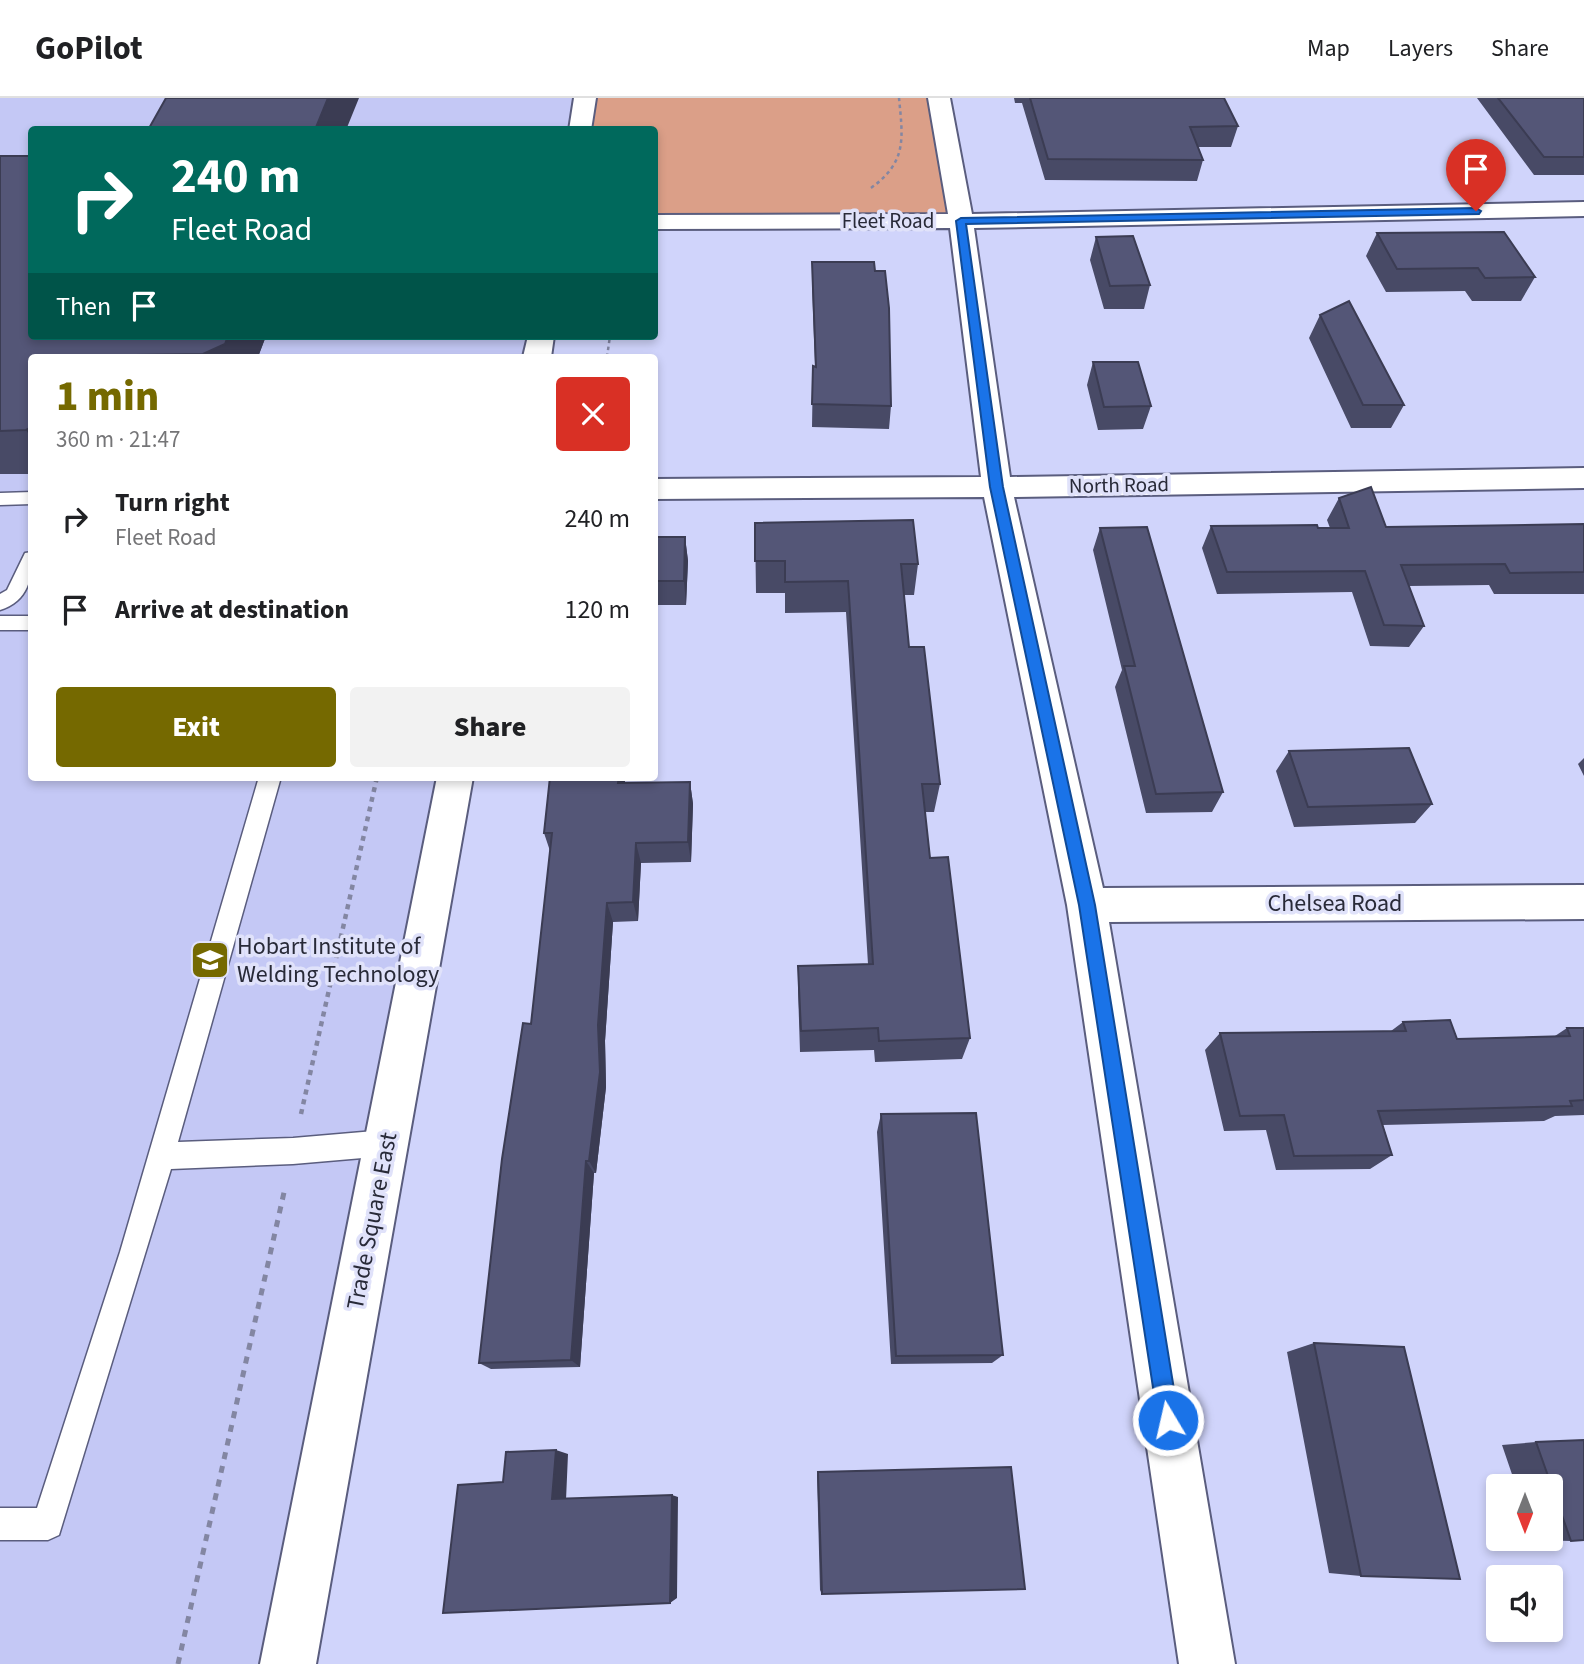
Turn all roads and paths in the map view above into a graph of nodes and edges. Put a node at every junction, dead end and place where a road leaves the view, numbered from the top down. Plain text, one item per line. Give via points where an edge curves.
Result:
1 (585, 98) edge
2 (899, 98) edge
3 (939, 98) edge
4 (581, 126) edge
5 (862, 190) dead end
6 (1584, 209) edge
7 (961, 221) junction
8 (658, 222) edge
9 (1584, 478) edge
10 (997, 487) junction
11 (658, 489) edge
12 (28, 498) edge
13 (0, 499) edge
14 (28, 566) edge
15 (0, 603) edge
16 (0, 623) edge
17 (28, 623) edge
18 (269, 781) edge
19 (376, 781) edge
20 (454, 781) edge
21 (1584, 902) edge
22 (1087, 905) junction
23 (386, 1143) junction
24 (293, 1151) junction
25 (161, 1156) junction
26 (0, 1524) edge
27 (178, 1664) edge
28 (288, 1664) edge
29 (1207, 1664) edge

1 - 4 street
2 - 5 path via 904,146 892,173
3 - 7 street
6 - 7 street, Fleet Road
7 - 8 street, Fleet Road
7 - 10 street
9 - 10 street, North Road
10 - 11 street, North Road
10 - 22 street
12 - 13 lane
14 - 15 lane via 14,595
16 - 17 lane
18 - 25 lane
19 - 24 path
20 - 23 street, Trade Square East
21 - 22 street, Chelsea Road
22 - 29 street
23 - 24 lane
23 - 28 street, Trade Square East
24 - 25 lane
24 - 27 path
25 - 26 lane via 48,1524

